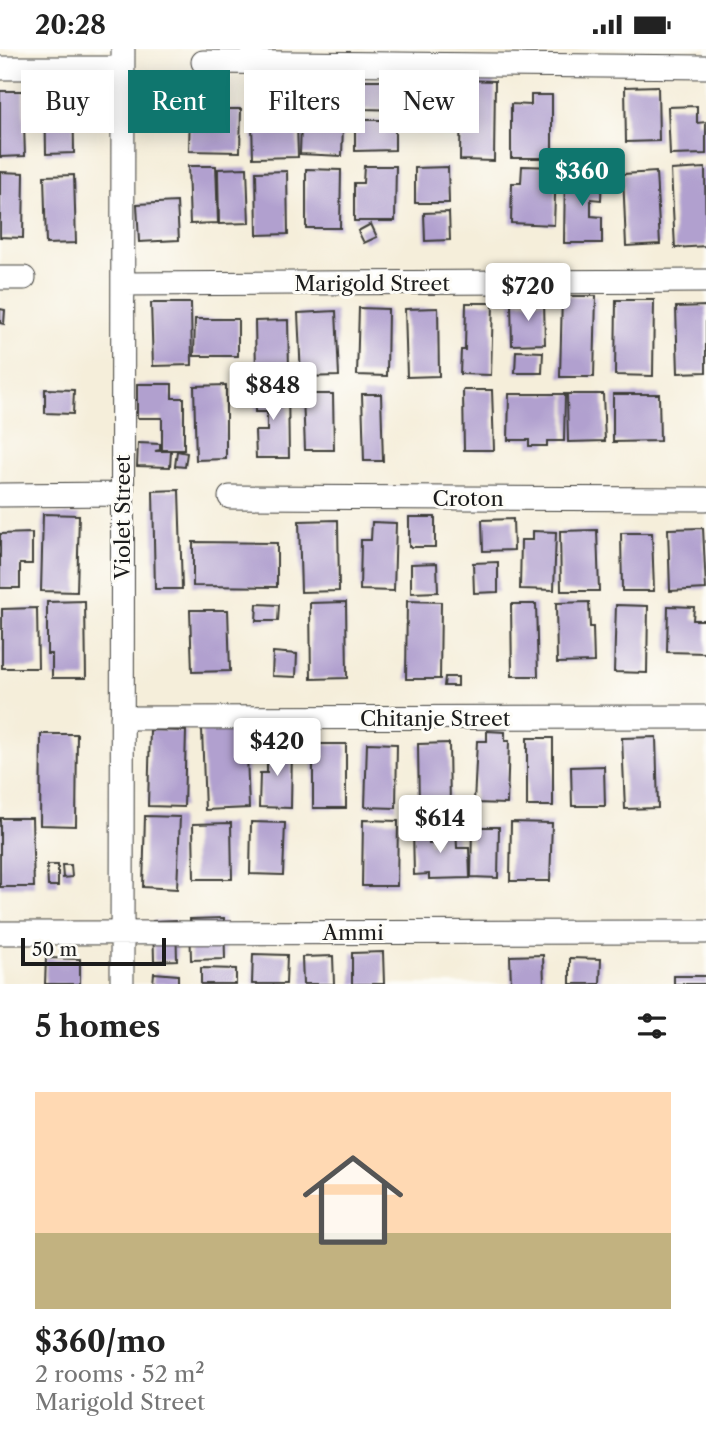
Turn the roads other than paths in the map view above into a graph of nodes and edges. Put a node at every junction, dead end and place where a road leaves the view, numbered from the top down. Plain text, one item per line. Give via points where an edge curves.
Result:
1 (123, 59) edge
2 (203, 62) dead end
3 (706, 67) edge
4 (0, 68) edge
5 (0, 278) edge
6 (24, 278) dead end
7 (706, 281) edge
8 (122, 284) junction
9 (122, 494) junction
10 (0, 495) edge
11 (230, 497) dead end
12 (706, 499) edge
13 (706, 717) edge
14 (122, 718) junction
15 (123, 932) junction
16 (706, 932) edge
17 (0, 933) edge
18 (122, 984) edge

1 - 4 street
1 - 8 street, Violet Street
2 - 3 street
5 - 6 street
7 - 8 street, Marigold Street
8 - 9 street, Violet Street
9 - 10 street
9 - 14 street, Violet Street
11 - 12 street, Croton
13 - 14 street, Chitanje Street
14 - 15 street, Violet Street
15 - 16 street, Ammi
15 - 17 street, Ammi
15 - 18 street, Violet Street

